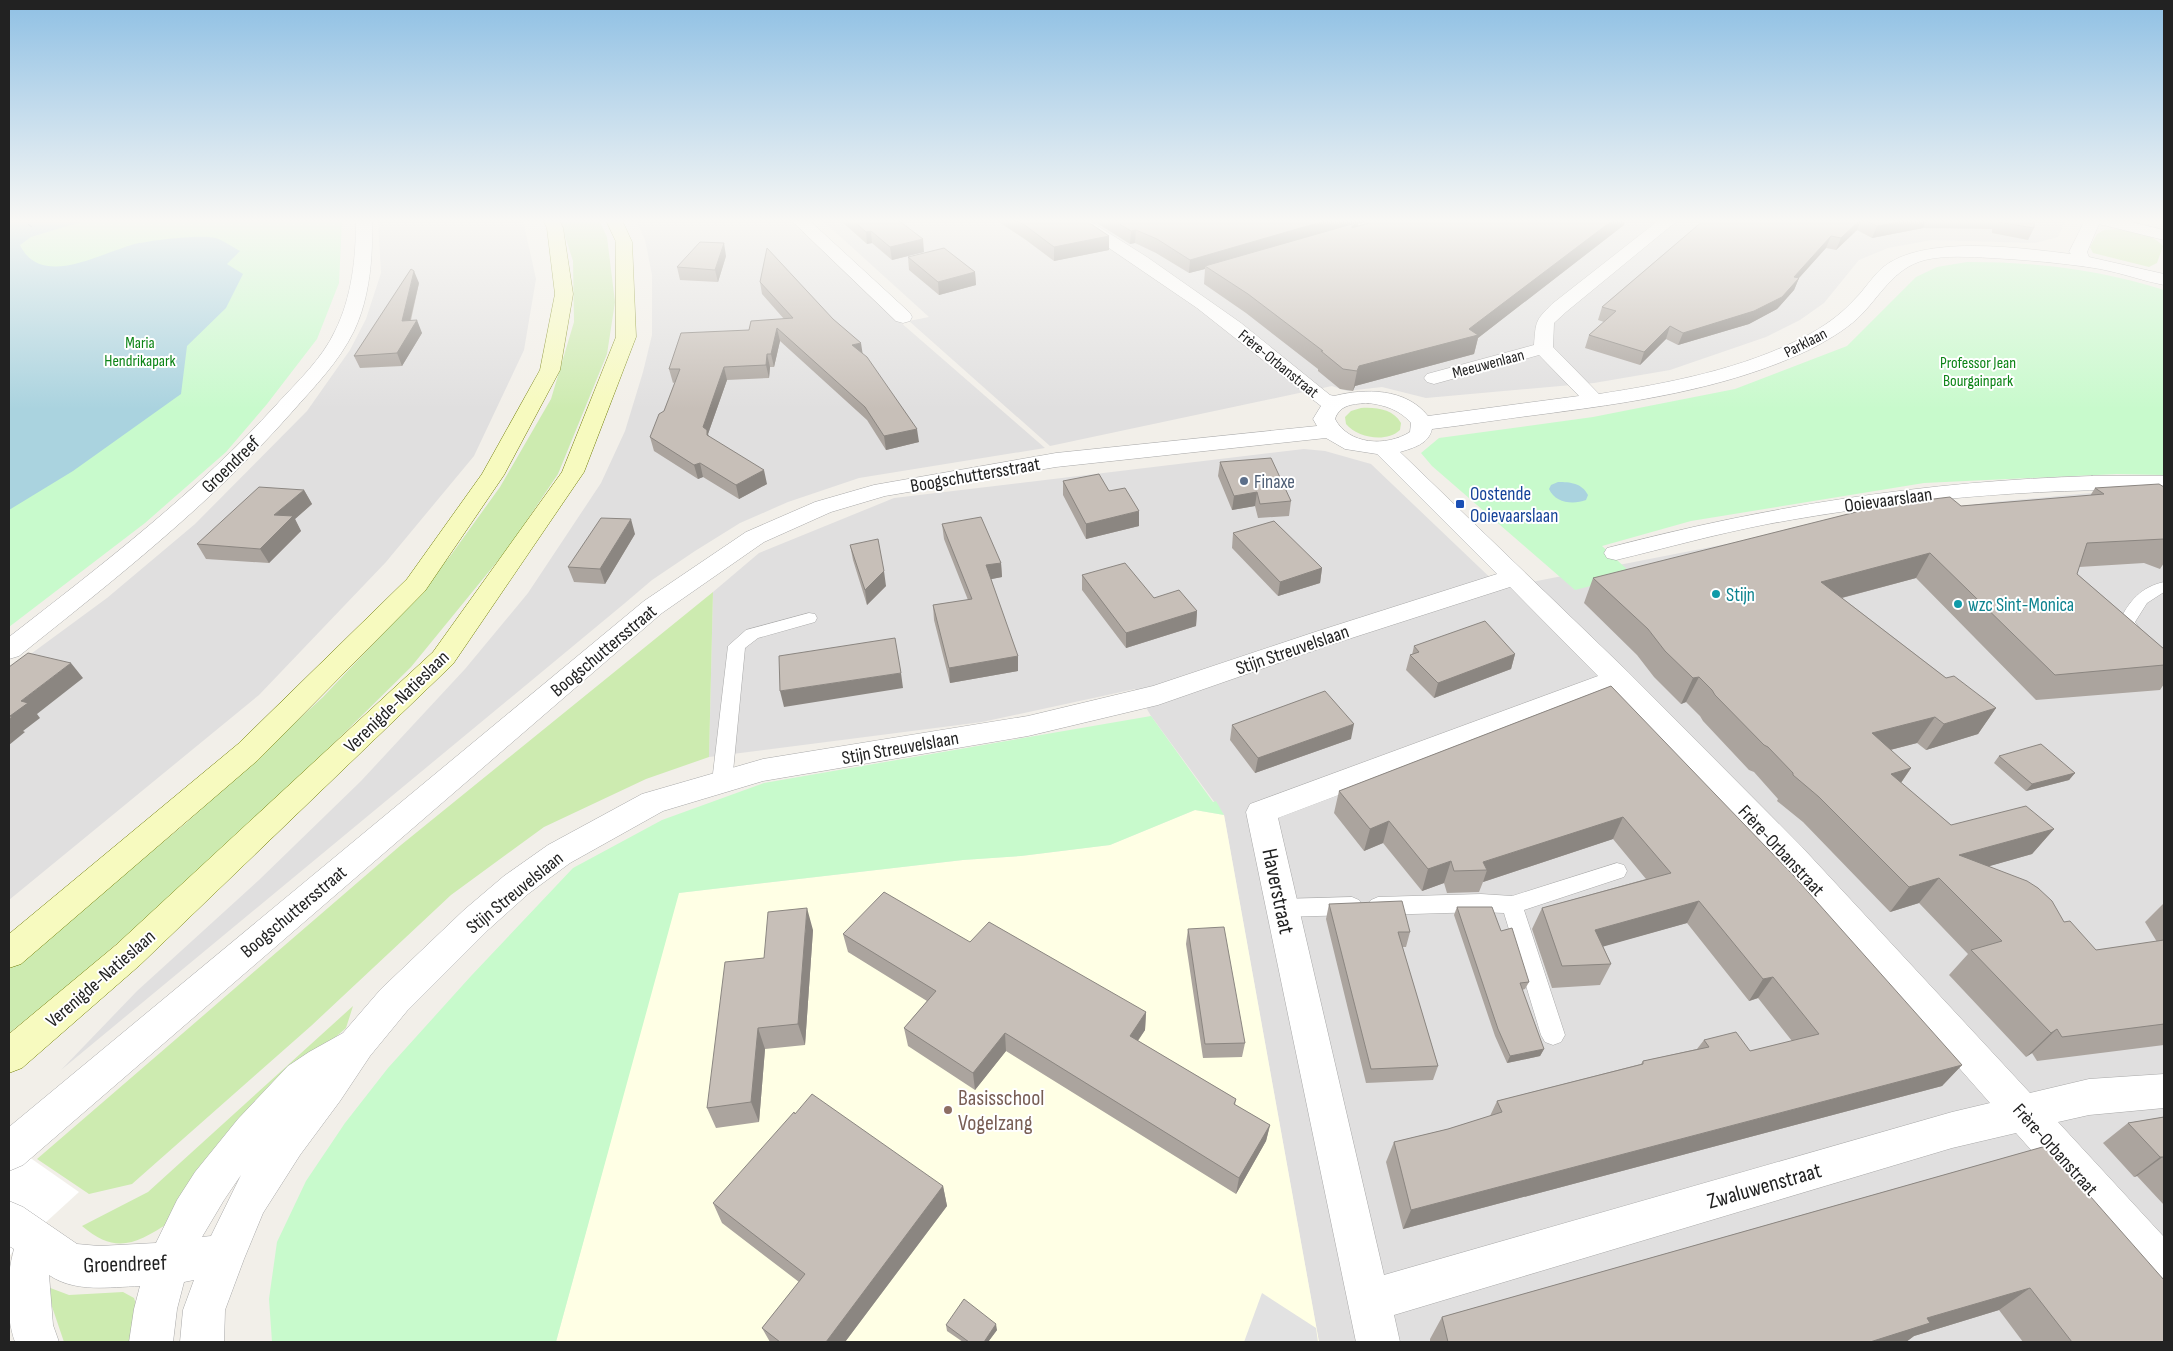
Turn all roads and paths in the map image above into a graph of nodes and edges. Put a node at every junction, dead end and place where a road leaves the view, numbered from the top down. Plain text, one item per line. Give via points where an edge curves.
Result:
1 (358, 283) edge
2 (562, 283) edge
3 (625, 283) edge
4 (868, 283) edge
5 (1173, 283) edge
6 (1183, 283) edge
7 (1589, 283) edge
8 (1879, 283) edge
9 (1176, 285) junction
10 (903, 316) dead end
11 (1543, 348) junction
12 (1434, 378) dead end
13 (1595, 401) junction
14 (1334, 404) junction
15 (1422, 423) junction
16 (1330, 431) junction
17 (1383, 448) junction
18 (2164, 483) edge
19 (1616, 553) dead end
20 (1515, 577) junction
21 (2164, 586) edge
22 (809, 618) dead end
23 (9, 650) edge
24 (2164, 674) edge
25 (1618, 679) junction
26 (722, 782) junction
27 (1617, 872) dead end
28 (1512, 905) junction
29 (1282, 908) junction
30 (9, 954) edge
31 (1553, 1035) dead end
32 (357, 1044) junction
33 (9, 1056) edge
34 (2164, 1091) edge
35 (2023, 1113) junction
36 (9, 1152) edge
37 (25, 1233) edge
38 (224, 1255) junction
39 (168, 1262) junction
40 (2164, 1268) edge
41 (1369, 1301) junction
42 (37, 1342) edge
43 (151, 1342) edge
44 (202, 1342) edge
45 (1378, 1342) edge

1 - 23 street, Groendreef via 349,321 332,353 285,409 224,472 129,556
2 - 30 main road via 564,294 550,370 493,475 416,585 248,752
3 - 33 main road, Verenigde-Natieslaan via 626,337 573,472 443,658 128,955
4 - 10 street
5 - 9 street, Frère-Orbanstraat
6 - 9 street
7 - 11 street, Meeuwenlaan via 1545,322
8 - 13 street, Parklaan via 1842,322 1809,343 1764,361 1690,383
9 - 14 street, Frère-Orbanstraat
11 - 12 street, Meeuwenlaan
11 - 13 street, Meeuwenlaan
13 - 15 street, Parklaan
14 - 15 street, Frère-Orbanstraat via 1353,398 1382,398 1408,408
14 - 16 street, Frère-Orbanstraat via 1328,408 1324,419
15 - 17 street via 1415,441
16 - 17 street via 1353,444
16 - 36 street, Boogschuttersstraat via 1056,460 882,490 823,507 755,537 653,607
17 - 20 street, Frère-Orbanstraat
18 - 19 street, Ooievaarslaan via 2120,481 1947,490 1798,511
20 - 25 street, Frère-Orbanstraat
20 - 26 street, Stijn Streuvelslaan via 1158,695 1028,726 763,770
21 - 24 lane via 2157,587 2135,605 2127,622
22 - 26 lane via 752,634 737,646
25 - 29 street, Haverstraat via 1261,812
25 - 35 street, Frère-Orbanstraat via 1790,855
26 - 32 street, Stijn Streuvelslaan via 653,802 559,854 476,920 394,1000
27 - 28 lane
28 - 29 lane
28 - 31 lane
29 - 41 street, Haverstraat
32 - 38 street, Stijn Streuvelslaan via 249,1199
32 - 39 street, Stijn Streuvelslaan via 305,1075 245,1137 183,1230
34 - 35 street, Zwaluwenstraat via 2089,1097
35 - 40 street, Frère-Orbanstraat
35 - 41 street, Zwaluwenstraat via 1952,1130
37 - 39 street, Groendreef via 70,1264 99,1267
37 - 42 street via 31,1325
38 - 39 street, Groendreef
38 - 44 street, Stijn Streuvelslaan via 204,1310
39 - 43 street, Stijn Streuvelslaan via 152,1318
41 - 45 street, Haverstraat

